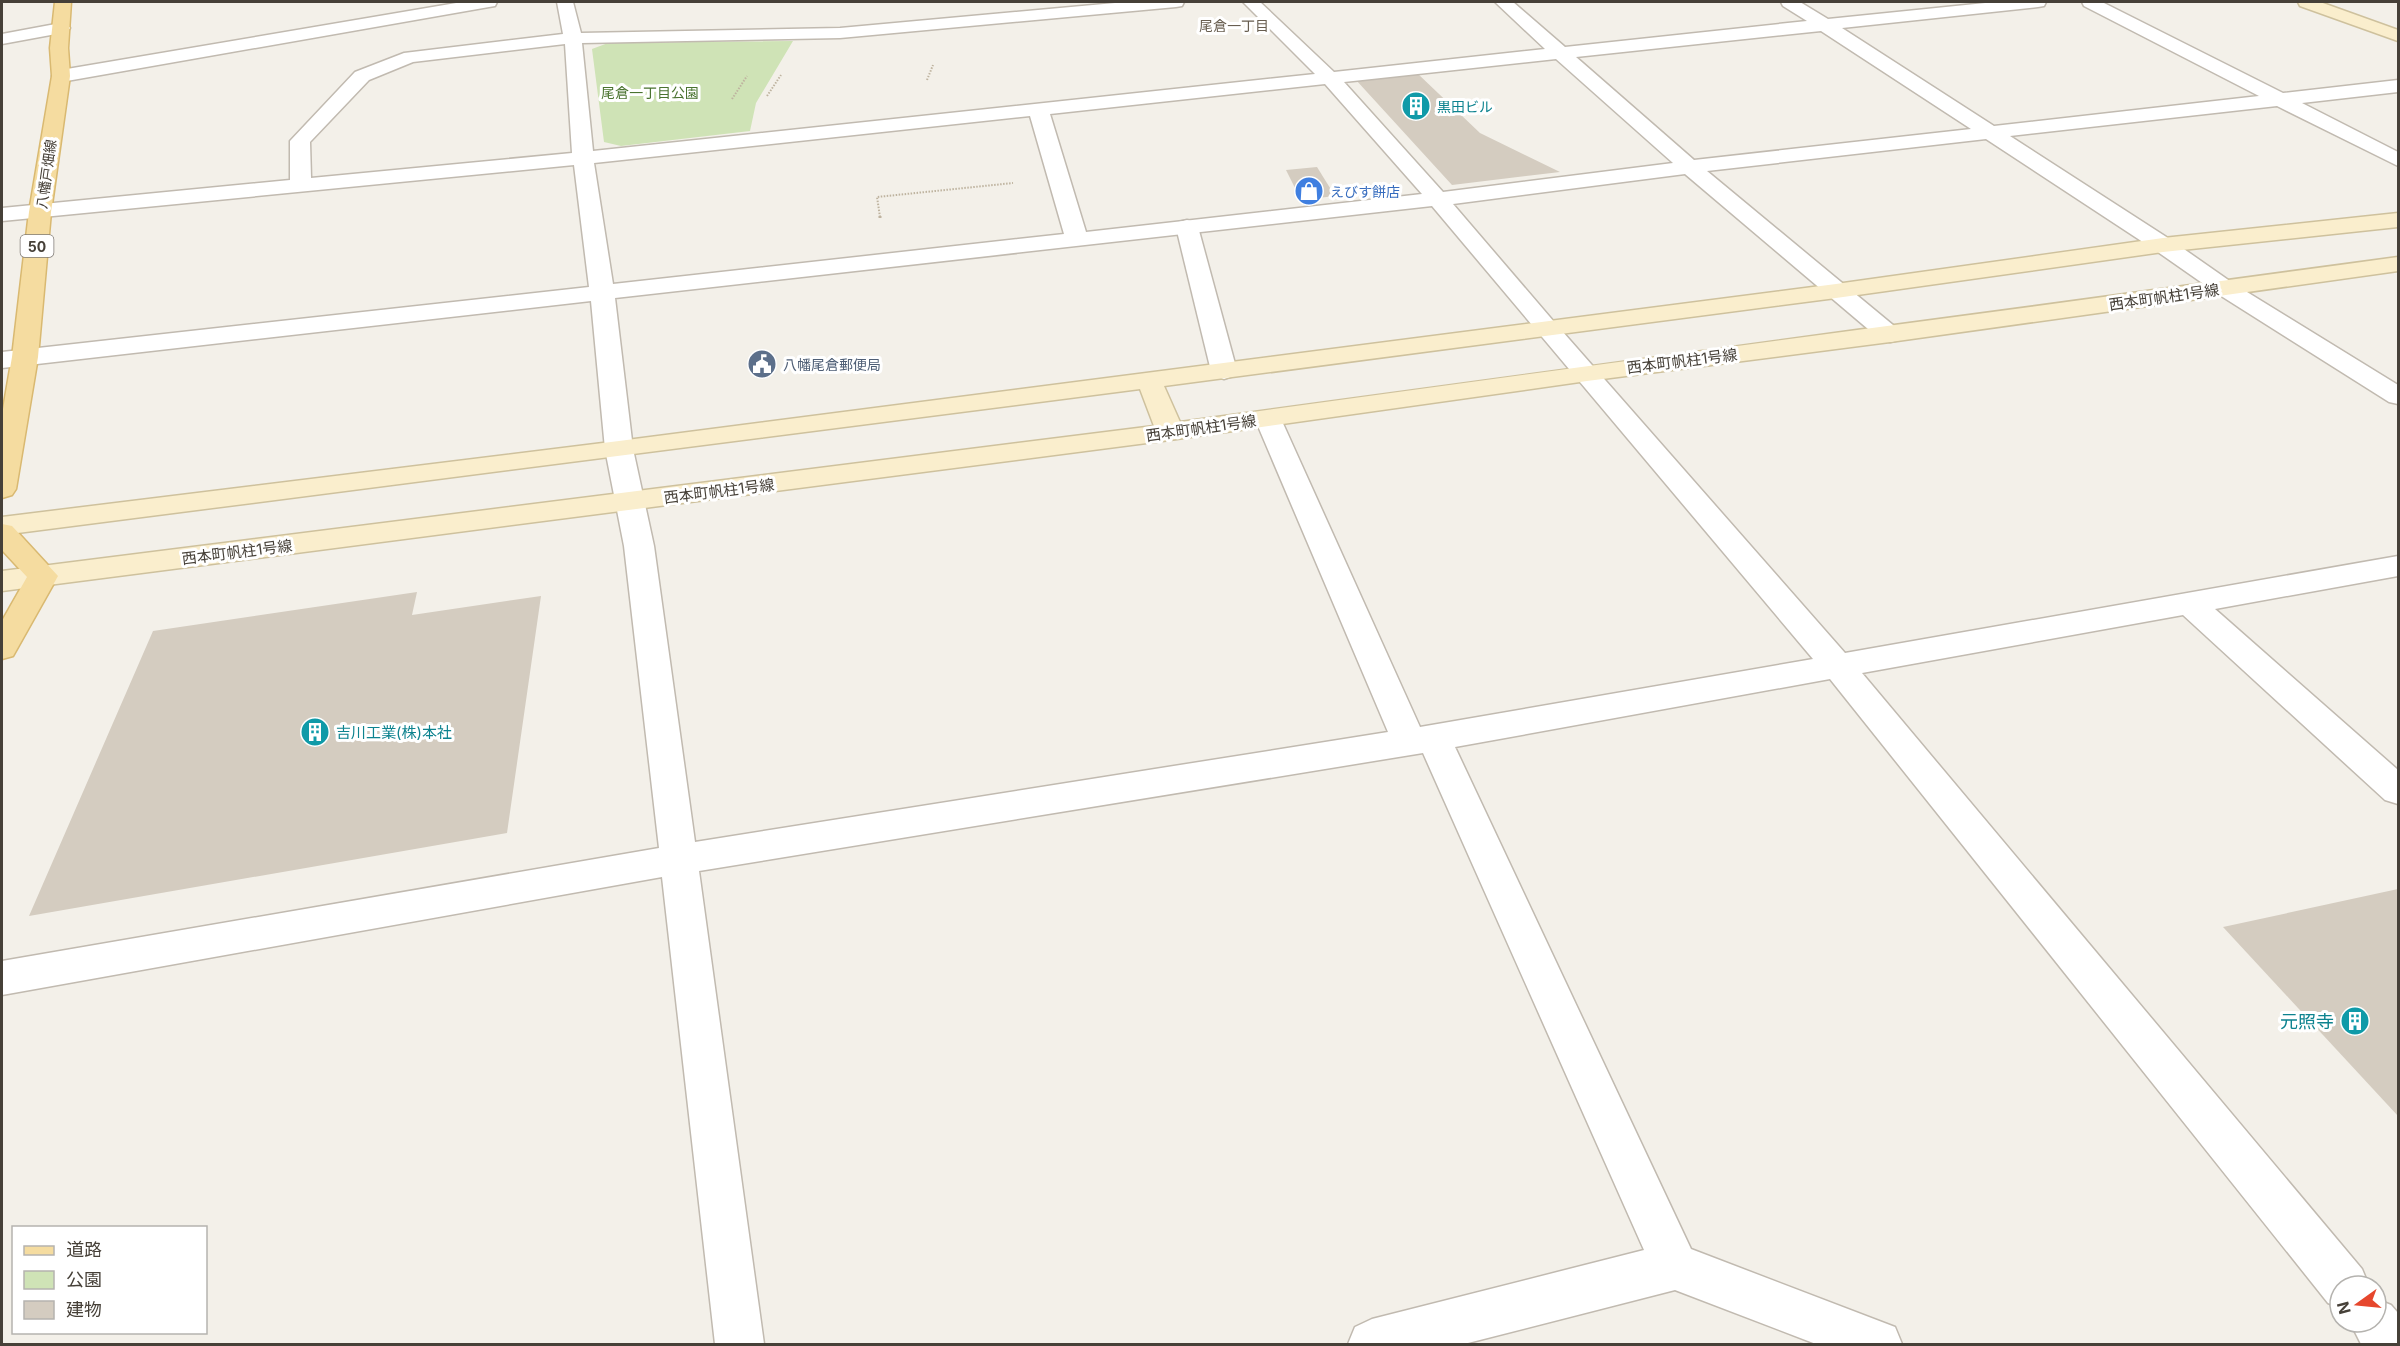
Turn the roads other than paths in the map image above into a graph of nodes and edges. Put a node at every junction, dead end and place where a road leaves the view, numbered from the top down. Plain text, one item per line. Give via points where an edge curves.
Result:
1 (63, 2) edge
2 (489, 2) edge
3 (565, 2) edge
4 (1176, 2) edge
5 (1251, 2) edge
6 (1503, 2) edge
7 (1788, 2) edge
8 (2038, 2) edge
9 (2090, 2) edge
10 (2306, 2) edge
11 (1824, 24) junction
12 (2398, 36) edge
13 (60, 38) junction
14 (573, 38) junction
15 (2, 39) edge
16 (1559, 52) junction
17 (36, 54) dead end
18 (61, 76) junction
19 (1329, 77) junction
20 (2398, 86) edge
21 (2281, 99) junction
22 (1038, 108) junction
23 (1990, 133) junction
24 (583, 158) junction
25 (2398, 160) edge
26 (1691, 167) junction
27 (301, 186) junction
28 (1438, 199) junction
29 (40, 212) junction
30 (2, 215) edge
31 (2398, 220) edge
32 (1187, 227) junction
33 (1077, 239) junction
34 (2163, 245) junction
35 (2398, 264) edge
36 (2226, 289) junction
37 (1836, 291) junction
38 (602, 292) junction
39 (1546, 328) junction
40 (1890, 334) junction
41 (13, 359) edge
42 (1224, 371) junction
43 (1587, 373) junction
44 (1149, 380) junction
45 (2398, 396) edge
46 (1268, 419) junction
47 (1170, 432) junction
48 (619, 449) junction
49 (2, 489) edge
50 (630, 502) junction
51 (2, 526) edge
52 (2, 533) edge
53 (2398, 566) edge
54 (43, 576) junction
55 (2, 581) edge
56 (2189, 603) junction
57 (2, 648) edge
58 (1838, 666) junction
59 (1421, 739) junction
60 (2398, 790) edge
61 (680, 859) junction
62 (2, 978) edge
63 (1675, 1266) junction
64 (2335, 1274) edge
65 (740, 1344) edge
66 (1372, 1344) edge
67 (1878, 1344) edge

1 - 13 main road, 八幡戸畑線 / 50
2 - 18 street
3 - 14 street
4 - 14 street via 851,32
5 - 19 street
6 - 16 street
7 - 11 street
8 - 11 street
9 - 21 street
10 - 12 street
11 - 16 street
11 - 23 street
13 - 15 street
13 - 17 street
13 - 18 main road, 八幡戸畑線 / 50
14 - 24 street
14 - 27 street via 410,57 362,76 300,141
16 - 19 street
16 - 26 street
18 - 29 main road, 八幡戸畑線 / 50
19 - 22 street
19 - 28 street
20 - 21 street
21 - 23 street
21 - 25 street
22 - 24 street
22 - 33 street
23 - 26 street
23 - 34 street
24 - 27 street
24 - 38 street
26 - 28 street
26 - 37 street
27 - 29 street
28 - 32 street
28 - 39 street
29 - 30 street
29 - 41 main road, 八幡戸畑線 / 50
31 - 34 street
32 - 33 street
32 - 42 street
33 - 38 street
34 - 36 street
34 - 37 street
35 - 36 street, 西本町帆柱1号線
36 - 40 street, 西本町帆柱1号線
36 - 45 street
37 - 39 street
37 - 40 street
38 - 41 street
38 - 48 street
39 - 42 street
39 - 43 street
40 - 43 street, 西本町帆柱1号線
41 - 49 main road, 八幡戸畑線 / 50
42 - 44 street
43 - 46 street, 西本町帆柱1号線
43 - 58 street
44 - 47 street
44 - 48 street
46 - 47 street, 西本町帆柱1号線
46 - 59 street
47 - 50 street, 西本町帆柱1号線
48 - 50 street
48 - 51 street
50 - 54 street, 西本町帆柱1号線
50 - 61 street
52 - 54 main road
53 - 56 street
54 - 55 street, 西本町帆柱1号線
54 - 57 main road
56 - 58 street
56 - 60 street
58 - 59 street
58 - 64 street
59 - 61 street
59 - 63 street
61 - 62 street
61 - 65 street
63 - 66 street
63 - 67 street

